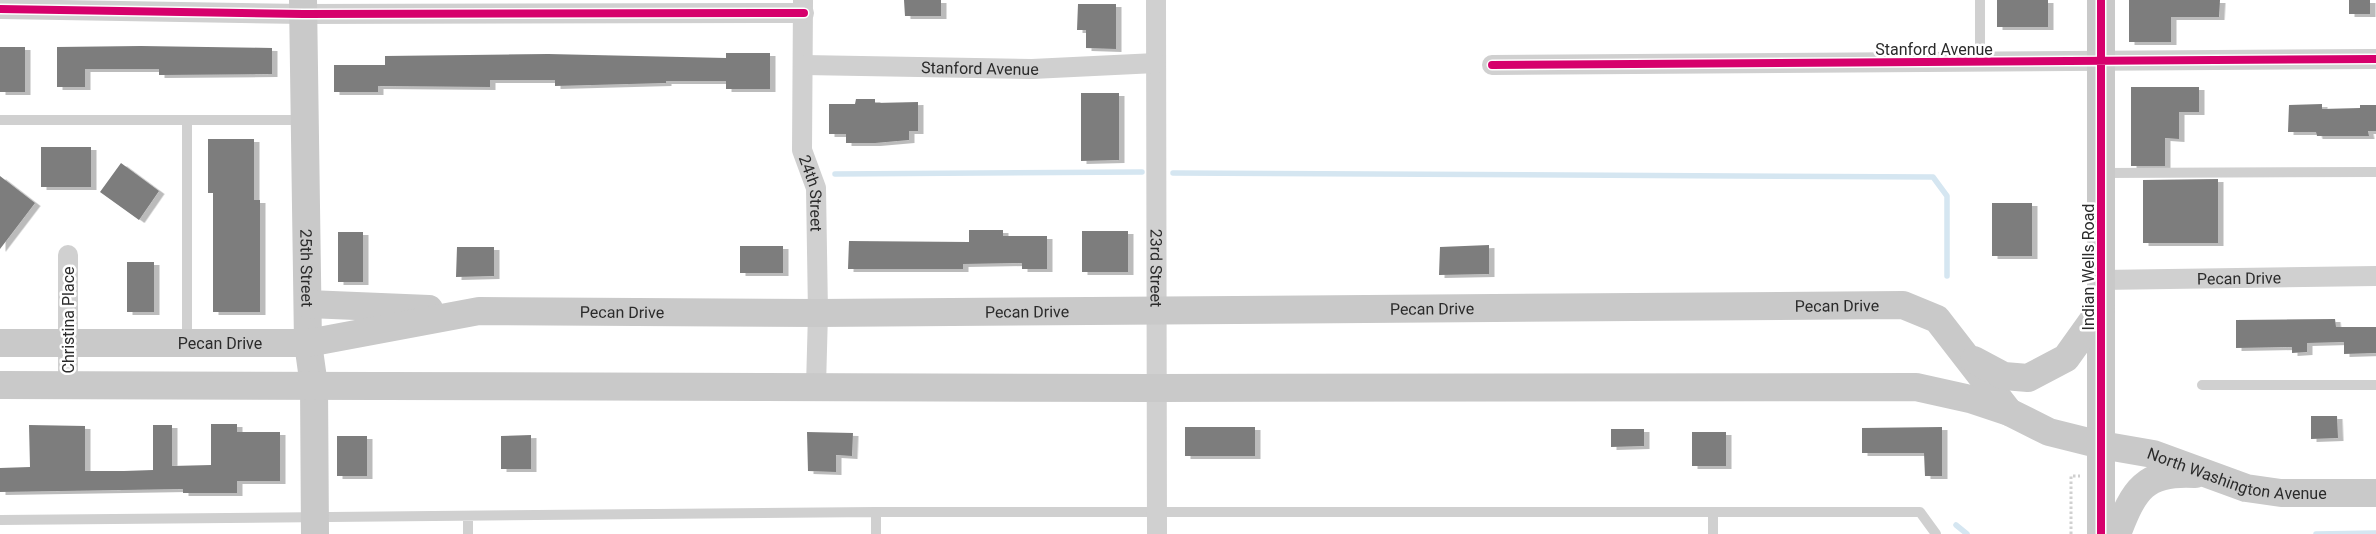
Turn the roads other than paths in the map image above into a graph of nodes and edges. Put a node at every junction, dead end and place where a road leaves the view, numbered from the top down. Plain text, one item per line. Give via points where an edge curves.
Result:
1 (1156, 0) edge
2 (1980, 0) edge
3 (2101, 0) edge
4 (303, 7) edge
5 (804, 7) edge
6 (0, 9) edge
7 (2376, 59) edge
8 (2101, 61) junction
9 (1156, 63) junction
10 (1980, 63) junction
11 (804, 65) junction
12 (1492, 66) dead end
13 (0, 120) edge
14 (187, 120) junction
15 (304, 120) junction
16 (2376, 172) edge
17 (2101, 173) junction
18 (68, 255) dead end
19 (2376, 276) edge
20 (2101, 280) junction
21 (308, 304) junction
22 (2101, 310) junction
23 (479, 311) junction
24 (1155, 311) junction
25 (818, 313) junction
26 (68, 342) junction
27 (187, 342) junction
28 (0, 343) edge
29 (308, 343) junction
30 (1968, 356) junction
31 (0, 385) edge
32 (68, 385) junction
33 (2202, 385) dead end
34 (2376, 385) edge
35 (314, 386) junction
36 (816, 386) junction
37 (1156, 388) junction
38 (2009, 412) junction
39 (2101, 445) junction
40 (2210, 475) junction
41 (2376, 493) edge
42 (876, 512) junction
43 (1156, 512) junction
44 (1713, 512) junction
45 (468, 516) junction
46 (0, 520) edge
47 (315, 526) edge
48 (468, 534) edge
49 (876, 534) edge
50 (1157, 534) edge
51 (1713, 534) edge
52 (1936, 534) edge
53 (2102, 534) edge
54 (2116, 534) edge

1 - 9 street, 23rd Street
2 - 10 lane
3 - 8 main road, Indian Wells Road
4 - 5 street
4 - 6 street
4 - 15 main road, 25th Street
5 - 11 street, 24th Street
7 - 8 street, Stanford Avenue
8 - 10 street, Stanford Avenue
8 - 17 main road, Indian Wells Road
9 - 11 street, Stanford Avenue via 1032,69
9 - 24 street, 23rd Street
10 - 12 street, Stanford Avenue
11 - 25 street, 24th Street via 802,150 816,188
13 - 14 lane
14 - 15 lane
14 - 27 lane
15 - 21 main road, 25th Street
16 - 17 lane
17 - 20 main road, Indian Wells Road
18 - 26 street, Christina Place
19 - 20 street, Pecan Drive
20 - 22 main road, Indian Wells Road
21 - 23 main road
21 - 29 main road, 25th Street
22 - 30 main road via 2066,358 2028,378 2004,376
22 - 39 main road, Indian Wells Road
23 - 25 main road, Pecan Drive
23 - 29 main road, Pecan Drive
24 - 25 main road, Pecan Drive
24 - 30 main road, Pecan Drive via 1903,305 1937,319
24 - 37 street, 23rd Street
25 - 36 street, 24th Street
26 - 27 main road, Pecan Drive
26 - 28 main road, Pecan Drive
26 - 32 street, Christina Place
27 - 29 main road, Pecan Drive
29 - 35 main road, 25th Street
30 - 38 main road, Pecan Drive
31 - 32 main road, Pecan Drive
32 - 35 main road, Pecan Drive
33 - 34 lane
35 - 36 main road, Pecan Drive
35 - 47 main road, 25th Street
36 - 37 main road, Pecan Drive
37 - 38 main road, Pecan Drive via 1916,387
37 - 43 street, 23rd Street
38 - 39 main road, Pecan Drive via 2049,432
39 - 40 main road, North Washington Avenue via 2153,454
39 - 53 main road, Indian Wells Road
40 - 41 main road, North Washington Avenue via 2246,488 2281,493
40 - 54 main road via 2177,473 2156,477 2131,498
42 - 43 lane
42 - 45 lane
42 - 49 lane
43 - 44 lane
43 - 50 street, 23rd Street
44 - 51 lane
44 - 52 lane via 1920,512
45 - 47 lane
45 - 48 lane
46 - 47 lane

